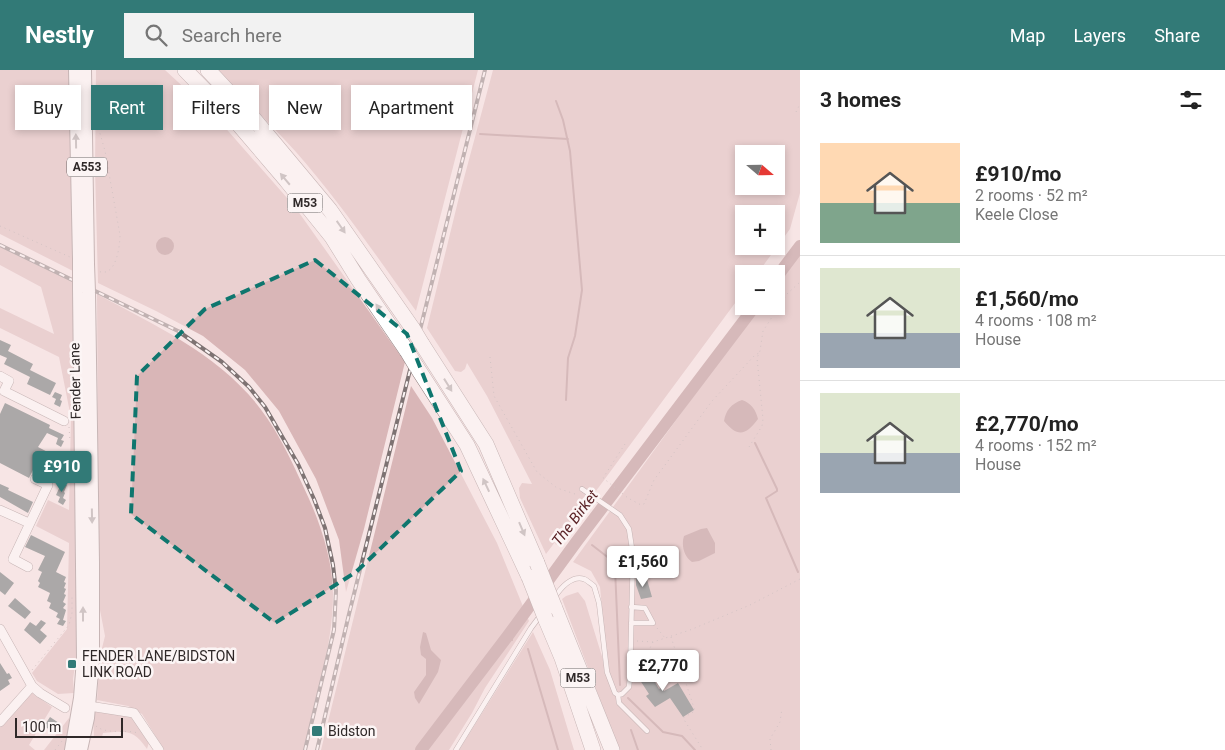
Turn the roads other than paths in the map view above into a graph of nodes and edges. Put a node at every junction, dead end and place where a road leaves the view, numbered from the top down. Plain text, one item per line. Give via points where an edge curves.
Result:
1 (75, 70) edge
2 (85, 70) edge
3 (185, 70) edge
4 (208, 70) edge
5 (84, 263) junction
6 (84, 290) junction
7 (0, 376) edge
8 (4, 391) junction
9 (0, 400) edge
10 (64, 421) road end
11 (35, 478) dead end
12 (582, 489) dead end
13 (0, 510) edge
14 (30, 523) junction
15 (28, 567) dead end
16 (554, 606) junction
17 (631, 607) junction
18 (546, 620) junction
19 (631, 623) junction
20 (0, 629) edge
21 (32, 686) junction
22 (618, 695) junction
23 (89, 706) junction
24 (64, 708) dead end
25 (0, 722) edge
26 (647, 731) dead end
27 (71, 750) edge
28 (81, 750) edge
29 (159, 750) edge
30 (456, 750) edge
31 (584, 750) edge
32 (593, 750) edge
33 (602, 750) edge
34 (612, 750) edge

5 -> 1 main road, Fender Lane / A553
2 - 5 main road, Fender Lane / A553
18 -> 3 highway, M53, bridge via 467,445 407,351 321,223 240,126
4 -> 16 highway, M53, bridge via 330,210 413,329 486,444
5 - 6 main road, Fender Lane / A553, bridge
6 -> 23 main road, Fender Lane / A553 via 93,573 93,660
27 -> 6 main road, Fender Lane / A553 via 83,659
7 - 8 street via 10,381
8 - 9 street
8 - 10 street
11 - 14 street via 48,485
12 - 17 lane via 620,515 629,529 633,555
13 - 14 street
14 - 15 street via 12,559
16 - 33 highway, M53
16 - 34 highway
17 - 19 lane
17 - 19 lane via 645,608 653,623
18 - 31 highway
18 - 32 highway, M53
19 - 22 lane via 629,687
20 - 21 street
21 - 24 street
21 - 25 street
22 - 26 lane via 619,703
22 - 30 lane via 607,672 594,586 584,579 575,578 562,586 531,628
23 - 28 main road, Fender Lane / A553
23 - 29 street via 134,713

